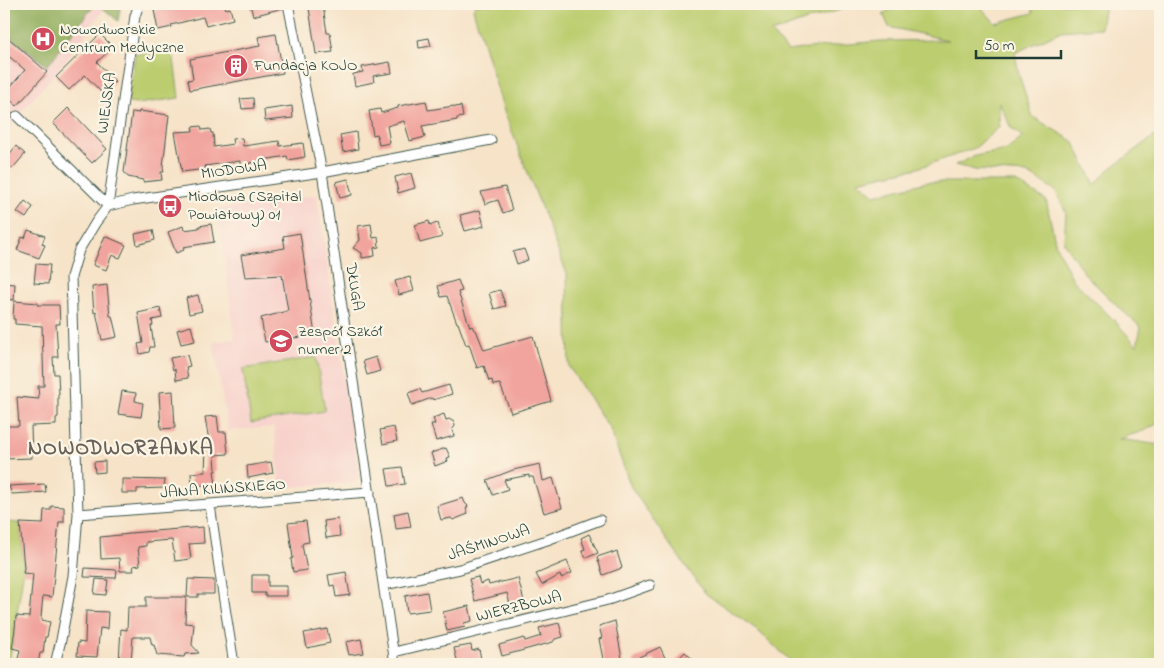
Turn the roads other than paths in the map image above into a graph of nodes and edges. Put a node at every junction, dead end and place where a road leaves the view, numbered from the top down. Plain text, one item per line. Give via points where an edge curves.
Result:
1 (139, 4) edge
2 (288, 4) edge
3 (17, 116) dead end
4 (491, 140) dead end
5 (322, 172) junction
6 (108, 206) junction
7 (370, 492) junction
8 (210, 505) junction
9 (78, 514) junction
10 (600, 520) dead end
11 (650, 585) dead end
12 (384, 586) junction
13 (394, 652) junction
14 (56, 664) edge
15 (234, 664) edge
16 (395, 664) edge

1 - 6 street, WIEJSKA via 134,16
2 - 5 street, DŁUGA
3 - 6 street
4 - 5 street, MIODOWA
5 - 6 street, MIODOWA
5 - 7 street, DŁUGA
6 - 9 street via 79,250 71,277
7 - 8 street, JANA KILIŃSKIEGO
7 - 12 street, DŁUGA
8 - 9 street, JANA KILIŃSKIEGO
8 - 15 street
9 - 14 street via 72,576
10 - 12 street, JAŚMINOWA via 460,569
11 - 13 street, WIERZBOWA via 608,600
12 - 13 street, DŁUGA
13 - 16 street, DŁUGA

